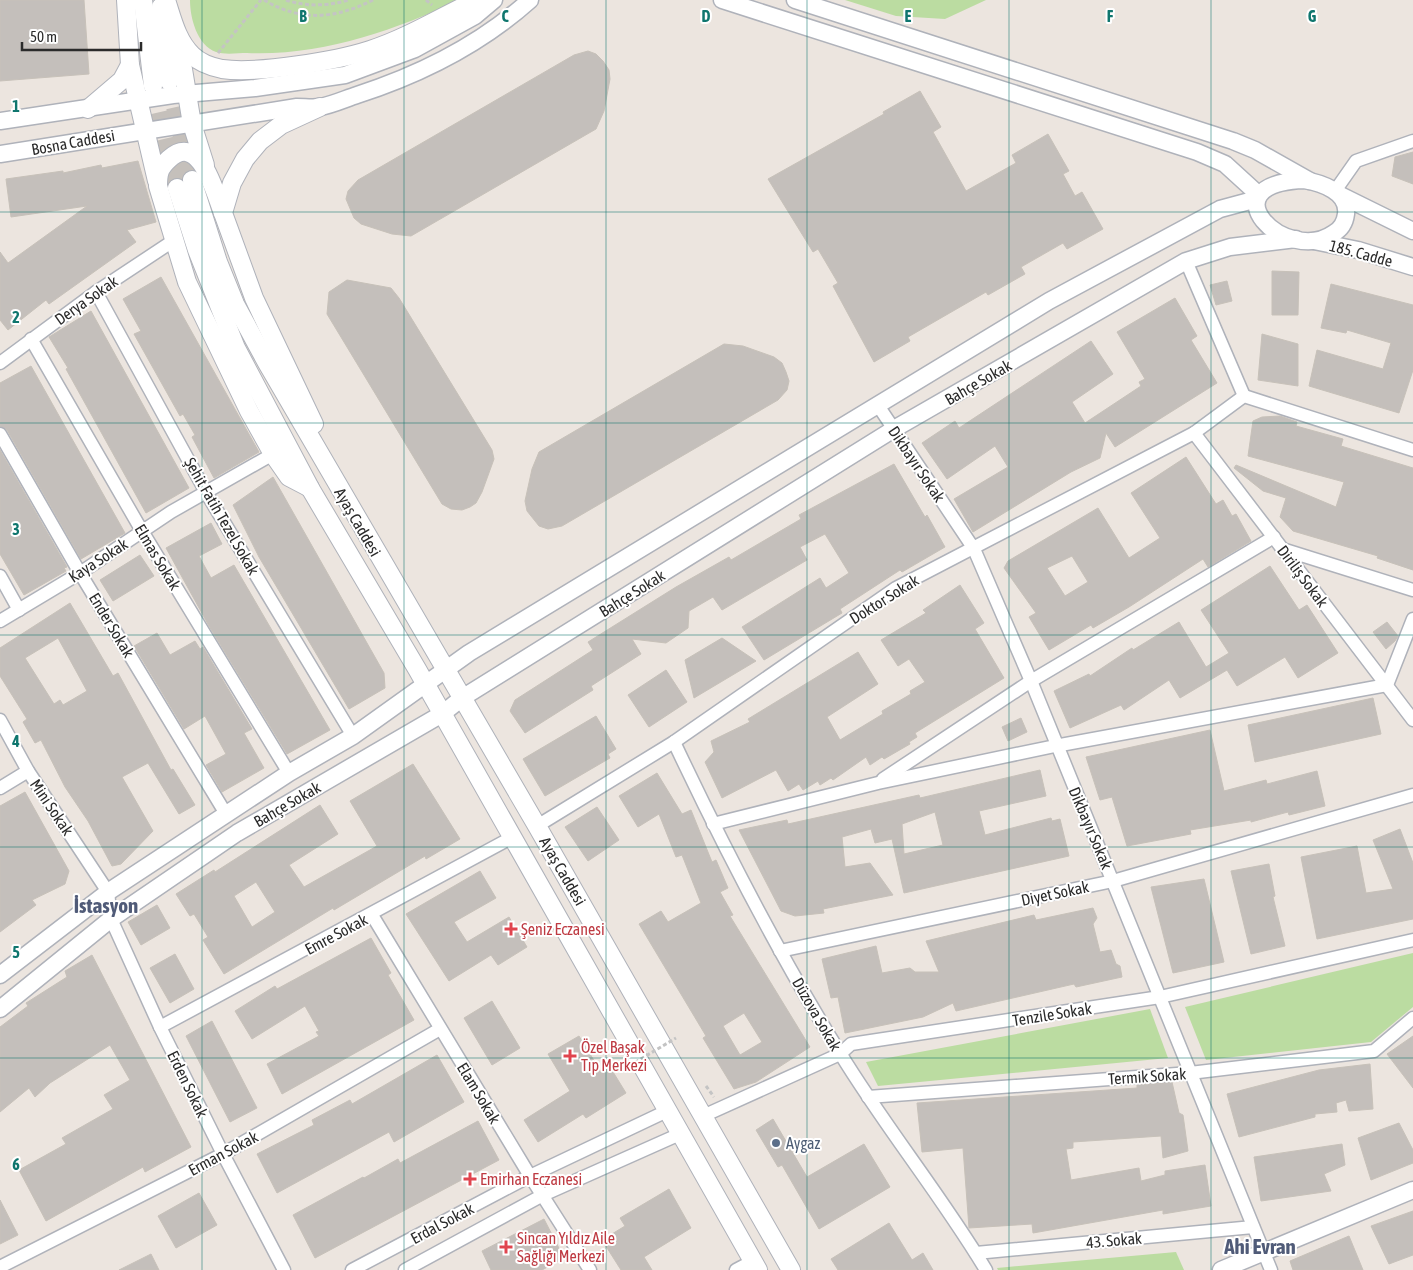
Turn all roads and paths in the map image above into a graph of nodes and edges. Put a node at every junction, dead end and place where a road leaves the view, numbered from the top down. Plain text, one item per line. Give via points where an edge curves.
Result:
1 (126, 0) edge
2 (143, 0) edge
3 (161, 0) edge
4 (166, 0) edge
5 (263, 0) edge
6 (286, 0) edge
7 (349, 0) edge
8 (373, 0) edge
9 (477, 0) edge
10 (494, 0) edge
11 (544, 0) edge
12 (722, 0) edge
13 (795, 0) edge
14 (527, 3) edge
15 (176, 27) junction
16 (130, 65) junction
17 (208, 65) junction
18 (188, 94) junction
19 (138, 101) junction
20 (320, 107) junction
21 (88, 108) junction
22 (0, 121) edge
23 (192, 124) junction
24 (145, 130) junction
25 (1413, 141) edge
26 (0, 154) edge
27 (205, 166) junction
28 (1310, 181) junction
29 (158, 186) junction
30 (1338, 193) junction
31 (1258, 197) junction
32 (223, 212) junction
33 (1413, 231) edge
34 (1303, 240) junction
35 (173, 241) junction
36 (1186, 261) junction
37 (1413, 268) edge
38 (96, 292) junction
39 (31, 339) junction
40 (0, 363) edge
41 (1244, 396) junction
42 (877, 404) junction
43 (894, 429) junction
44 (1194, 433) junction
45 (0, 434) edge
46 (1413, 450) edge
47 (273, 454) junction
48 (331, 474) junction
49 (310, 488) junction
50 (207, 494) junction
51 (142, 531) junction
52 (1274, 537) junction
53 (974, 549) junction
54 (1282, 549) junction
55 (80, 573) junction
56 (0, 576) edge
57 (1413, 590) edge
58 (19, 610) junction
59 (1413, 619) edge
60 (0, 620) edge
61 (446, 671) junction
62 (1031, 681) junction
63 (424, 684) junction
64 (1387, 685) junction
65 (462, 698) junction
66 (442, 714) junction
67 (0, 720) edge
68 (1413, 720) edge
69 (354, 736) junction
70 (674, 742) junction
71 (1055, 746) junction
72 (28, 771) junction
73 (289, 772) junction
74 (878, 783) junction
75 (0, 788) edge
76 (1413, 795) edge
77 (226, 814) junction
78 (713, 824) junction
79 (537, 826) junction
80 (511, 838) junction
81 (1113, 881) junction
82 (108, 892) junction
83 (372, 915) junction
84 (111, 919) junction
85 (1413, 940) edge
86 (780, 951) junction
87 (0, 975) edge
88 (1160, 997) junction
89 (0, 1009) edge
90 (1413, 1018) edge
91 (160, 1027) junction
92 (440, 1029) junction
93 (676, 1038) dead end
94 (840, 1054) junction
95 (624, 1069) dead end
96 (1190, 1073) junction
97 (868, 1097) junction
98 (667, 1111) junction
99 (703, 1116) junction
100 (680, 1134) junction
101 (223, 1154) junction
102 (530, 1176) junction
103 (1413, 1190) edge
104 (543, 1195) junction
105 (1253, 1227) junction
106 (1264, 1251) junction
107 (976, 1253) junction
108 (755, 1265) edge
109 (0, 1267) edge
110 (284, 1270) edge
111 (352, 1270) edge
112 (405, 1270) edge
113 (590, 1270) edge
114 (736, 1270) edge
115 (791, 1270) edge
116 (986, 1270) edge
117 (1221, 1270) edge
118 (1271, 1270) edge

1 - 16 main road
2 - 3 main road via 161,83
4 - 15 main road
5 - 8 path via 293,14 308,16 325,16 357,8
5 - 17 path
6 - 7 path via 300,5 320,5
9 - 17 main road via 401,38 346,56 240,70
10 - 18 street via 475,16 415,49 345,75
11 - 14 street
12 - 31 street via 1198,152 1225,164
13 - 28 street via 1233,141
14 - 20 street, Bosna Caddesi via 470,44 427,67
15 - 17 main road via 192,56
15 - 18 main road
16 - 19 main road
16 - 21 main road via 122,80
18 - 19 street
18 - 23 main road
19 - 21 street
19 - 24 main road
20 - 23 street, Bosna Caddesi via 297,107
20 - 32 main road via 281,125 260,141 232,183
21 - 22 street
23 - 24 street, Bosna Caddesi
23 - 27 main road
24 - 26 street, Bosna Caddesi
24 - 29 main road
25 - 30 street via 1356,161
27 - 29 main road via 196,156 186,153 174,155 158,173
27 - 32 main road
28 - 30 street
28 - 31 street via 1279,182
29 - 35 main road
30 - 33 street
30 - 34 street via 1346,205 1343,226 1323,239
31 - 34 street via 1256,209 1267,226 1281,235
31 - 42 street, Bahçe Sokak via 1220,209 1049,301
32 - 48 main road via 254,298 324,445
34 - 36 street, Bahçe Sokak via 1230,247
34 - 37 street, 185. Cadde via 1358,250
35 - 38 street, Derya Sokak
35 - 47 main road via 187,282 216,344
36 - 41 street
36 - 43 street, Bahçe Sokak
38 - 39 street, Derya Sokak
38 - 50 street, Şehit Fatih Tezel Sokak
39 - 40 street, Derya Sokak
39 - 51 street, Elmas Sokak
41 - 44 street, Doktor Sokak
41 - 46 street
42 - 43 street, Dikbayır Sokak
42 - 61 street, Bahçe Sokak via 469,653
43 - 53 street, Dikbayır Sokak
43 - 65 street, Bahçe Sokak
44 - 52 street, Diriliş Sokak
44 - 53 street, Doktor Sokak
45 - 55 street, Ender Sokak
47 - 49 main road via 289,477
47 - 50 street, Kaya Sokak
48 - 49 main road, Ayaş Caddesi via 235,304 184,184 197,250 236,348
48 - 61 main road, Ayaş Caddesi
49 - 63 main road, Ayaş Caddesi
50 - 51 street, Kaya Sokak
50 - 69 street, Şehit Fatih Tezel Sokak
51 - 55 street, Kaya Sokak
51 - 73 street, Elmas Sokak
52 - 54 street, Diriliş Sokak
52 - 62 street
53 - 62 street, Dikbayır Sokak
53 - 70 street, Doktor Sokak via 896,588
54 - 57 street
54 - 64 street, Diriliş Sokak
55 - 58 street, Kaya Sokak
55 - 77 street, Ender Sokak
56 - 58 street
58 - 60 street, Kaya Sokak
59 - 64 street
61 - 63 street, Bahçe Sokak
61 - 65 main road, Ayaş Caddesi
62 - 71 street, Dikbayır Sokak
62 - 74 street
63 - 66 main road, Ayaş Caddesi
63 - 69 street, Bahçe Sokak
64 - 68 street, Diriliş Sokak
64 - 71 street
65 - 66 street, Bahçe Sokak
65 - 79 main road, Ayaş Caddesi
66 - 80 main road, Ayaş Caddesi
66 - 84 street, Bahçe Sokak via 237,833
67 - 72 street, Mini Sokak
69 - 73 street, Bahçe Sokak
70 - 78 street, Düzova Sokak
70 - 79 street, Doktor Sokak
71 - 74 street
71 - 81 street, Dikbayır Sokak
72 - 75 street
72 - 82 street, Mini Sokak
73 - 77 street, Bahçe Sokak
74 - 78 street
76 - 81 street, Diyet Sokak
77 - 82 street, Bahçe Sokak
78 - 86 street, Düzova Sokak
79 - 99 main road, Ayaş Caddesi
80 - 83 street, Emre Sokak
80 - 98 main road, Ayaş Caddesi
81 - 86 street, Diyet Sokak
81 - 88 street, Dikbayır Sokak
82 - 84 street, Erden Sokak
82 - 87 street, Bahçe Sokak
83 - 91 street, Emre Sokak
83 - 92 street, Elam Sokak
84 - 89 street, Bahçe Sokak
84 - 91 street, Erden Sokak
85 - 88 street, Tenzile Sokak
86 - 94 street, Düzova Sokak
88 - 94 street, Tenzile Sokak via 851,1044
88 - 96 street, Dikbayır Sokak
90 - 96 street, Termik Sokak via 1374,1051
91 - 101 street, Erden Sokak
92 - 101 street, Erman Sokak
92 - 102 street, Elam Sokak
93 - 95 path, bridge
94 - 97 street, Düzova Sokak
94 - 99 street, Tenzile Sokak
96 - 97 street, Termik Sokak
96 - 105 street, Dikbayır Sokak
97 - 107 street, Düzova Sokak
98 - 100 main road, Ayaş Caddesi
98 - 102 street, Erdal Sokak
99 - 115 main road, Ayaş Caddesi
100 - 104 street
100 - 108 main road, Ayaş Caddesi
101 - 109 street, Erman Sokak
101 - 110 street, Erden Sokak
102 - 104 street, Elam Sokak
102 - 111 street, Erdal Sokak
103 - 106 street
104 - 112 street
104 - 113 street, Elam Sokak
105 - 106 street, Dikbayır Sokak
105 - 107 street, 43. Sokak
106 - 117 street
106 - 118 street, Dikbayır Sokak
107 - 116 street, Düzova Sokak
108 - 114 street

